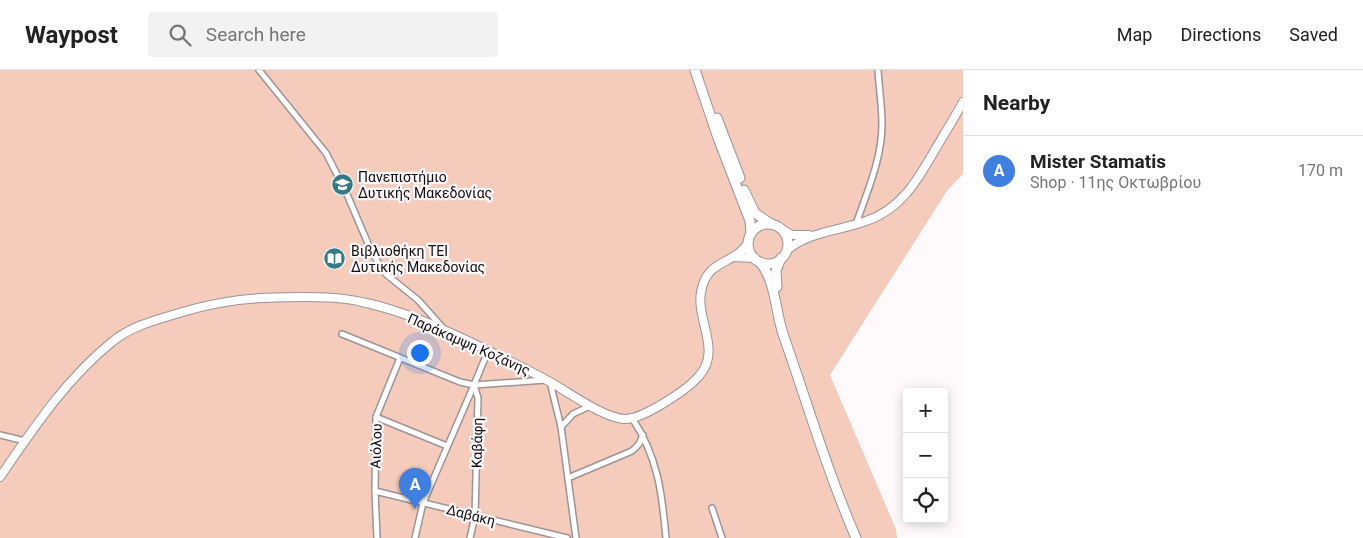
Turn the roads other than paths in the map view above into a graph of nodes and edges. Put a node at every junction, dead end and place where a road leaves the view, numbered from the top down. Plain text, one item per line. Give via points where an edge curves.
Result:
1 (259, 70) edge
2 (695, 70) edge
3 (701, 70) edge
4 (878, 70) edge
5 (963, 102) edge
6 (771, 224) junction
7 (855, 225) junction
8 (783, 230) junction
9 (816, 234) junction
10 (750, 237) junction
11 (787, 250) junction
12 (733, 257) junction
13 (782, 258) junction
14 (758, 260) junction
15 (444, 330) junction
16 (342, 334) dead end
17 (488, 351) junction
18 (791, 353) junction
19 (400, 358) junction
20 (548, 381) junction
21 (474, 385) junction
22 (592, 406) junction
23 (376, 418) junction
24 (632, 418) junction
25 (561, 427) junction
26 (0, 435) edge
27 (643, 435) junction
28 (25, 441) junction
29 (447, 446) junction
30 (0, 477) edge
31 (568, 478) junction
32 (375, 491) junction
33 (423, 503) junction
34 (712, 508) dead end
35 (475, 516) junction
36 (535, 531) junction
37 (377, 538) edge
38 (415, 538) edge
39 (470, 538) edge
40 (534, 538) edge
41 (567, 538) edge
42 (576, 538) edge
43 (666, 538) edge
44 (722, 538) edge
45 (856, 538) edge

1 - 15 street via 326,153 381,268 418,300
2 - 10 main road via 749,217
3 - 6 main road via 748,200 760,217
4 - 7 street via 882,102 880,144 868,192
5 - 7 main road via 906,195 890,209
6 - 8 main road
6 - 10 main road via 760,226
7 - 9 main road
8 - 9 main road via 792,235
8 - 11 main road via 788,240
9 - 11 main road
10 - 12 main road via 743,250
10 - 14 main road via 750,250
11 - 13 main road
12 - 14 main road
12 - 24 main road via 715,267 703,284 700,304 709,352 703,371 691,384 646,414
13 - 14 main road via 771,263
13 - 18 main road via 776,272 776,284
14 - 18 main road via 770,276
15 - 17 main road, Παράκαμψη Κοζάνης
15 - 28 main road, Παράκαμψη Κοζάνης via 394,311 345,299 253,298 210,304 146,324 111,342 66,388
16 - 19 street
17 - 20 main road, Παράκαμψη Κοζάνης
17 - 21 street
18 - 45 main road via 812,423
19 - 21 street
19 - 23 street, Αιόλου
20 - 21 street
20 - 22 main road, Παράκαμψη Κοζάνης
20 - 25 street
21 - 29 street
21 - 35 street, Καβάφη via 478,398
22 - 24 main road, Παράκαμψη Κοζάνης via 612,416
22 - 25 street via 579,410
23 - 29 street
23 - 32 street, Αιόλου
24 - 27 street
25 - 31 street
26 - 28 street
27 - 31 street via 632,451
27 - 43 street via 654,460 662,492
28 - 30 main road, Παράκαμψη Κοζάνης
29 - 33 street
31 - 42 street
32 - 33 street, Δαβάκη
32 - 37 street, Αιόλου
33 - 35 street, Δαβάκη
33 - 38 street
34 - 44 street
35 - 36 street, Δαβάκη
35 - 39 street, Καβάφη
36 - 40 street
36 - 41 street, Δαβάκη

